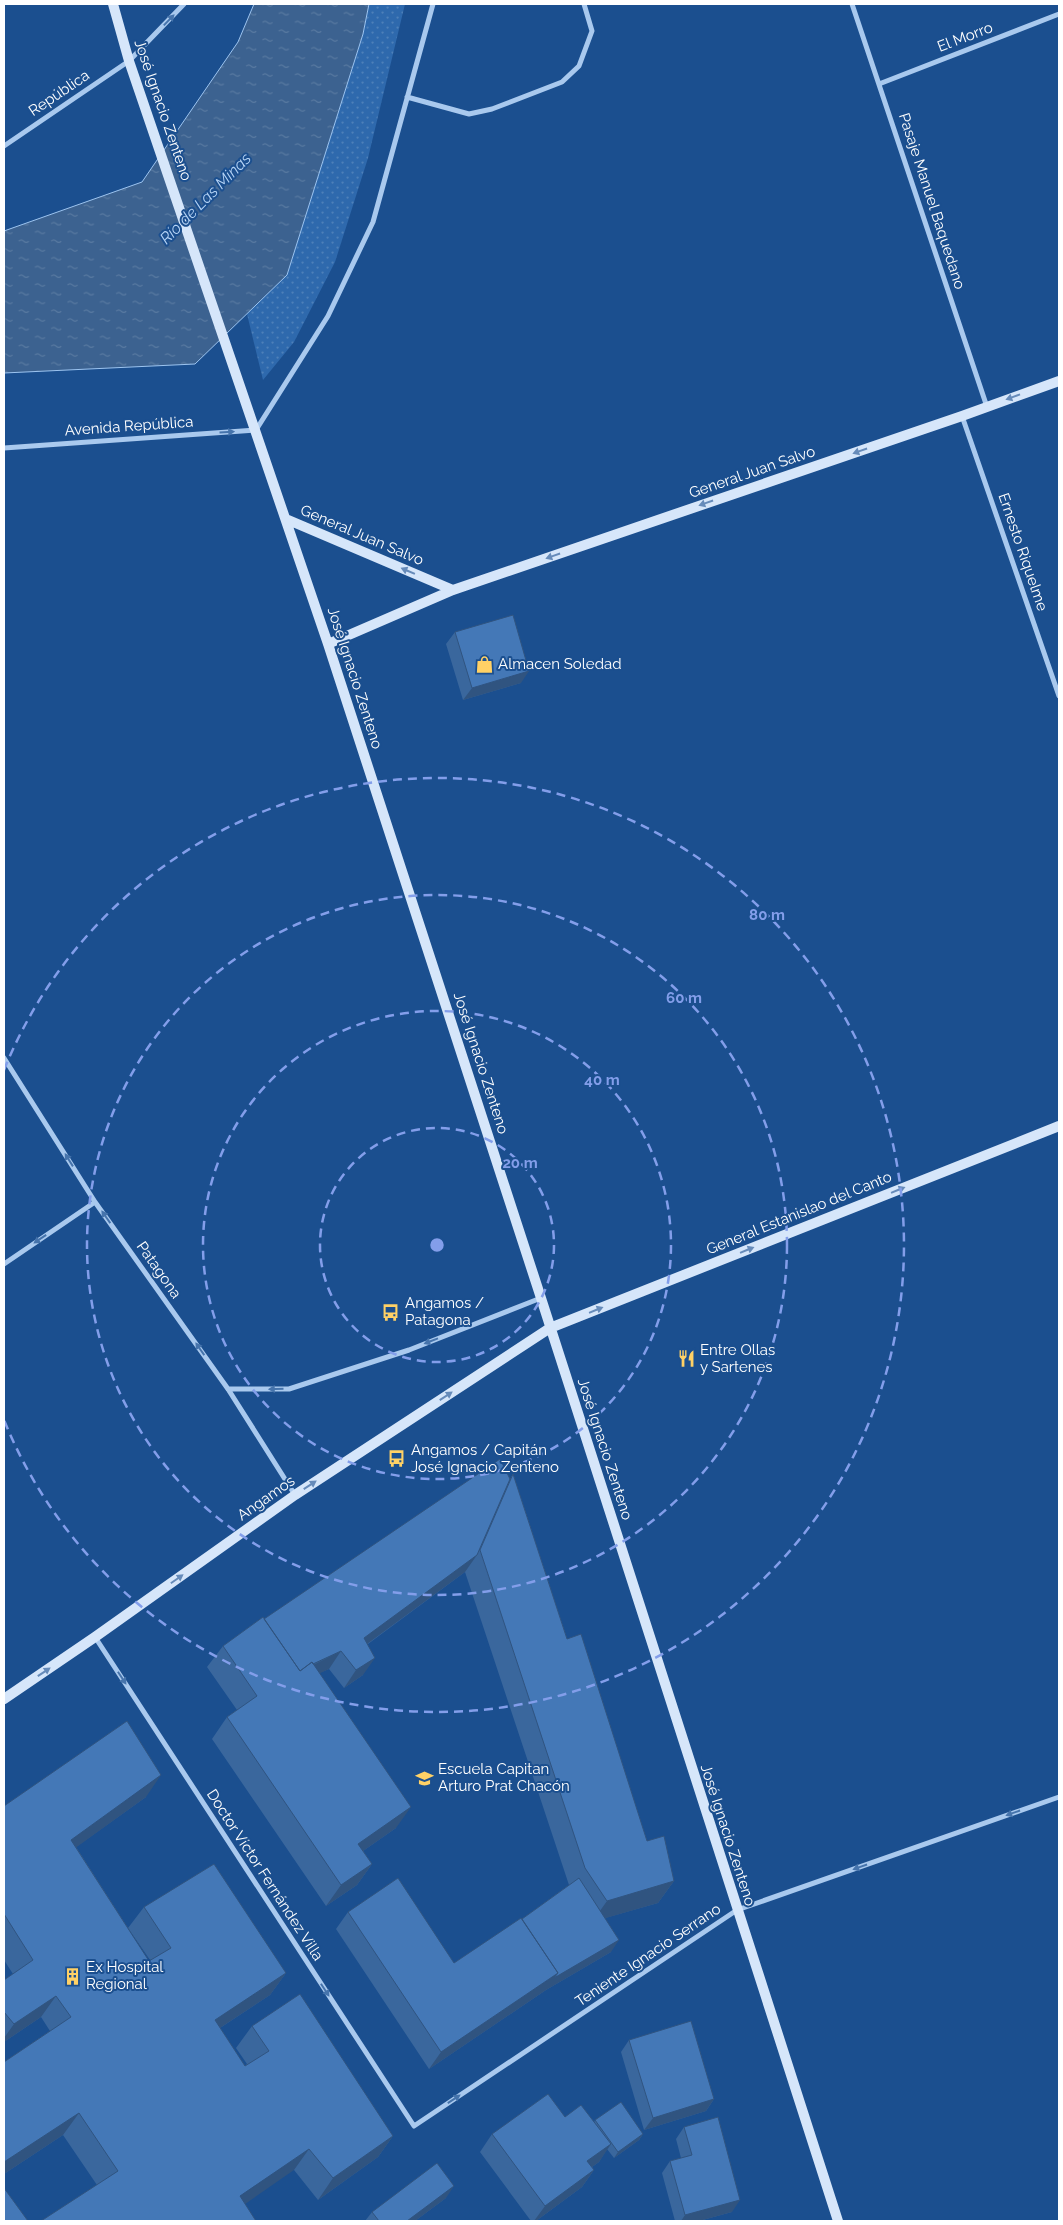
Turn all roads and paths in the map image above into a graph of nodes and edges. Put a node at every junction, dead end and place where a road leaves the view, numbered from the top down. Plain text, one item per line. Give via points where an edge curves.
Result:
1 (113, 4) edge
2 (184, 4) edge
3 (433, 4) edge
4 (584, 4) edge
5 (852, 4) edge
6 (1059, 14) edge
7 (129, 60) junction
8 (879, 84) junction
9 (407, 97) junction
10 (4, 146) edge
11 (1059, 380) edge
12 (987, 407) junction
13 (962, 416) junction
14 (256, 430) junction
15 (4, 448) edge
16 (286, 519) junction
17 (453, 590) junction
18 (328, 644) junction
19 (1059, 696) edge
20 (4, 1058) edge
21 (1059, 1126) edge
22 (95, 1202) junction
23 (4, 1264) edge
24 (541, 1298) junction
25 (550, 1328) junction
26 (228, 1389) junction
27 (295, 1495) junction
28 (95, 1637) junction
29 (4, 1699) edge
30 (1059, 1797) edge
31 (737, 1910) junction
32 (414, 2126) joint
33 (838, 2221) edge

1 - 7 street, José Ignacio Zenteno
7 -> 2 street, República
3 - 9 street
4 - 9 street via 592,31 578,66 562,82 492,109 469,114
5 - 8 street, Pasaje Manuel Baquedano
6 - 8 street, El Morro
7 - 10 street, República
7 - 14 street, José Ignacio Zenteno
8 - 12 street, Pasaje Manuel Baquedano
9 - 14 street via 373,222 328,316
11 -> 12 street, General Juan Salvo
12 - 13 street, General Juan Salvo
13 -> 17 street, General Juan Salvo
13 - 19 street, Ernesto Riquelme
15 -> 14 street, Avenida República
14 - 16 street, José Ignacio Zenteno
17 -> 16 street, General Juan Salvo
16 - 18 street, José Ignacio Zenteno
17 - 18 street, General Juan Salvo
18 - 24 street, José Ignacio Zenteno
22 -> 20 street, Patagona
25 -> 21 street, General Estanislao del Canto
22 -> 23 street
26 -> 22 street, Patagona
24 - 25 street, José Ignacio Zenteno
24 -> 26 street via 409,1350 289,1389
27 -> 25 street, Angamos
25 - 31 street, José Ignacio Zenteno
26 - 27 street, Patagona
28 -> 27 street, Angamos
29 -> 28 street, Angamos
28 -> 32 street, Doctor Víctor Fernández Villa
30 -> 31 street, Teniente Ignacio Serrano
32 -> 31 street, Teniente Ignacio Serrano
31 - 33 street, José Ignacio Zenteno

